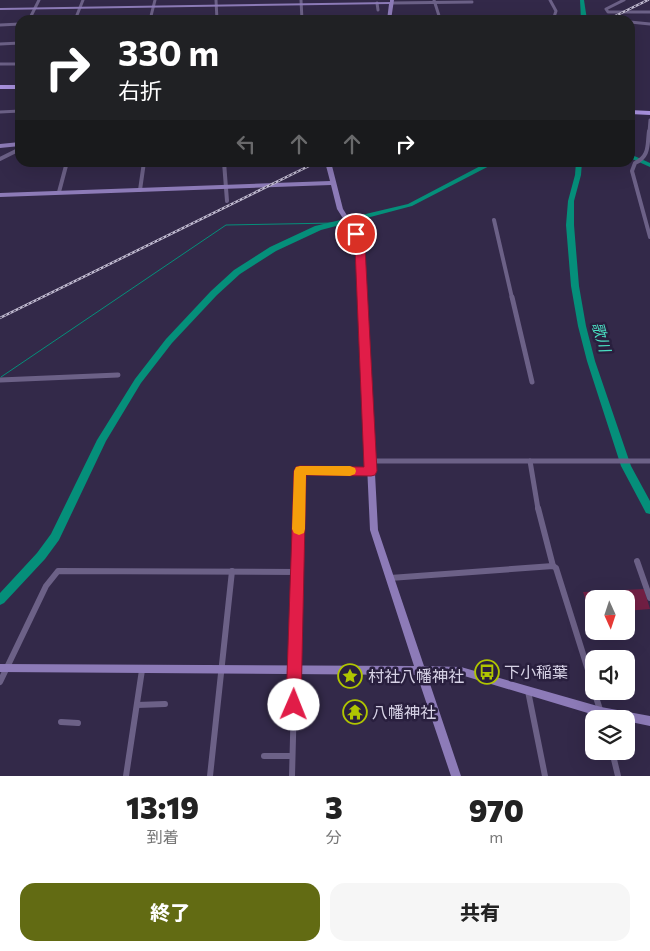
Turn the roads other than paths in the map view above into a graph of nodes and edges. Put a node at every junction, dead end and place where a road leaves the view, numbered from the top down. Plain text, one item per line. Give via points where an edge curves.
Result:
1 (39, 0) edge
2 (83, 0) edge
3 (156, 0) edge
4 (550, 0) edge
5 (624, 0) edge
6 (434, 1) edge
7 (301, 2) edge
8 (358, 2) edge
9 (392, 2) edge
10 (472, 2) dead end
11 (216, 3) edge
12 (377, 3) junction
13 (154, 7) junction
14 (35, 8) junction
15 (80, 8) junction
16 (0, 9) edge
17 (378, 10) dead end
18 (650, 12) edge
19 (32, 15) edge
20 (77, 15) edge
21 (152, 15) edge
22 (302, 15) edge
23 (390, 15) edge
24 (439, 15) edge
25 (555, 15) edge
26 (635, 22) edge
27 (15, 24) edge
28 (650, 24) edge
29 (0, 25) edge
30 (15, 43) edge
31 (0, 44) edge
32 (0, 64) edge
33 (15, 64) edge
34 (0, 87) edge
35 (15, 87) edge
36 (15, 111) edge
37 (0, 112) edge
38 (635, 112) edge
39 (650, 113) edge
40 (650, 120) edge
41 (15, 144) edge
42 (0, 146) edge
43 (15, 152) edge
44 (10, 154) junction
45 (15, 154) edge
46 (0, 159) edge
47 (635, 163) edge
48 (66, 167) edge
49 (143, 167) edge
50 (224, 167) edge
51 (329, 167) edge
52 (634, 167) edge
53 (334, 183) junction
54 (226, 186) junction
55 (140, 190) junction
56 (59, 192) junction
57 (0, 194) edge
58 (226, 201) dead end
59 (494, 220) dead end
60 (650, 236) edge
61 (118, 375) dead end
62 (0, 380) edge
63 (532, 382) dead end
64 (370, 461) junction
65 (530, 461) junction
66 (650, 461) edge
67 (371, 471) junction
68 (636, 561) dead end
69 (553, 566) junction
70 (232, 571) junction
71 (298, 572) junction
72 (390, 578) junction
73 (650, 598) edge
74 (585, 661) edge
75 (3, 668) edge
76 (142, 670) junction
77 (221, 670) junction
78 (295, 670) junction
79 (421, 670) junction
80 (0, 682) edge
81 (528, 692) junction
82 (165, 704) dead end
83 (137, 705) junction
84 (585, 710) edge
85 (635, 719) edge
86 (650, 721) edge
87 (61, 722) dead end
88 (78, 723) dead end
89 (264, 756) dead end
90 (292, 756) junction
91 (614, 760) edge
92 (126, 776) edge
93 (210, 776) edge
94 (292, 776) edge
95 (456, 776) edge
96 (545, 776) edge
97 (618, 776) edge

1 - 14 street
2 - 15 street
3 - 13 street
4 - 25 street
5 - 18 street via 606,9 608,12
6 - 9 street
6 - 10 street
6 - 24 street
7 - 8 street
7 - 11 street
7 - 22 street
8 - 12 street
9 - 12 street
9 - 23 street
11 - 13 street
12 - 17 street
13 - 15 street
13 - 21 street
14 - 15 street
14 - 16 street
14 - 19 street
15 - 20 street
26 - 28 street
27 - 29 street
30 - 31 street
32 - 33 street
34 - 35 main road
36 - 37 street
38 - 39 main road
40 - 47 street via 646,154
41 - 42 street
43 - 44 street
44 - 45 street
44 - 46 street
48 - 56 street
49 - 55 street
50 - 54 street
51 - 53 street
52 - 60 street
53 - 54 street
53 - 64 street via 340,210 356,234 360,247
54 - 55 street
54 - 58 street
55 - 56 street
56 - 57 street
59 - 63 street
61 - 62 street
64 - 65 street
64 - 67 street
65 - 66 street
65 - 69 street via 541,524
67 - 71 street via 300,471
67 - 72 street via 374,530
68 - 73 street
69 - 72 street
69 - 74 street
70 - 71 street
70 - 75 street via 58,571 46,586
70 - 77 street
71 - 78 street
72 - 79 street
75 - 76 street
75 - 80 street
76 - 77 street
76 - 83 street
77 - 78 street
77 - 93 street
78 - 79 street
78 - 90 street
79 - 81 street via 461,671
79 - 95 street
81 - 84 street
81 - 96 street
82 - 83 street
83 - 92 street
85 - 86 street
87 - 88 street
89 - 90 street
90 - 94 street
91 - 97 street

